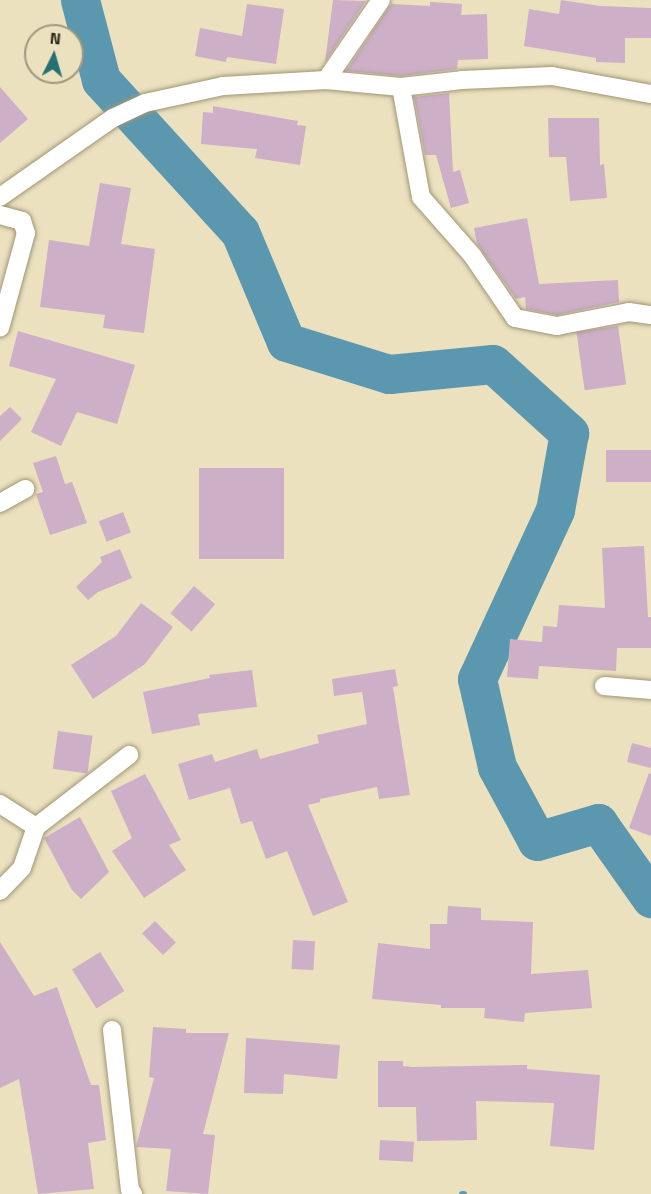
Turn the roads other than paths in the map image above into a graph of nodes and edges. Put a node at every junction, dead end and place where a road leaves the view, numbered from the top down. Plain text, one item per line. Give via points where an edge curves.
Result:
1 (381, 0) edge
2 (326, 80) junction
3 (400, 87) junction
4 (651, 94) edge
5 (0, 197) edge
6 (0, 215) edge
7 (651, 315) edge
8 (0, 328) edge
9 (25, 489) dead end
10 (0, 503) edge
11 (604, 686) dead end
12 (651, 690) edge
13 (129, 755) dead end
14 (0, 804) edge
15 (36, 827) junction
16 (0, 891) edge
17 (112, 1030) dead end
18 (133, 1194) edge

1 - 2 street
2 - 3 street
2 - 5 street via 223,86 145,103 113,118
3 - 4 street via 552,76
3 - 7 street via 421,197 472,255 515,318 557,326 629,312
6 - 8 street via 22,221 26,233
9 - 10 street
11 - 12 street
13 - 15 street
14 - 15 street
15 - 16 street via 22,868
17 - 18 street

